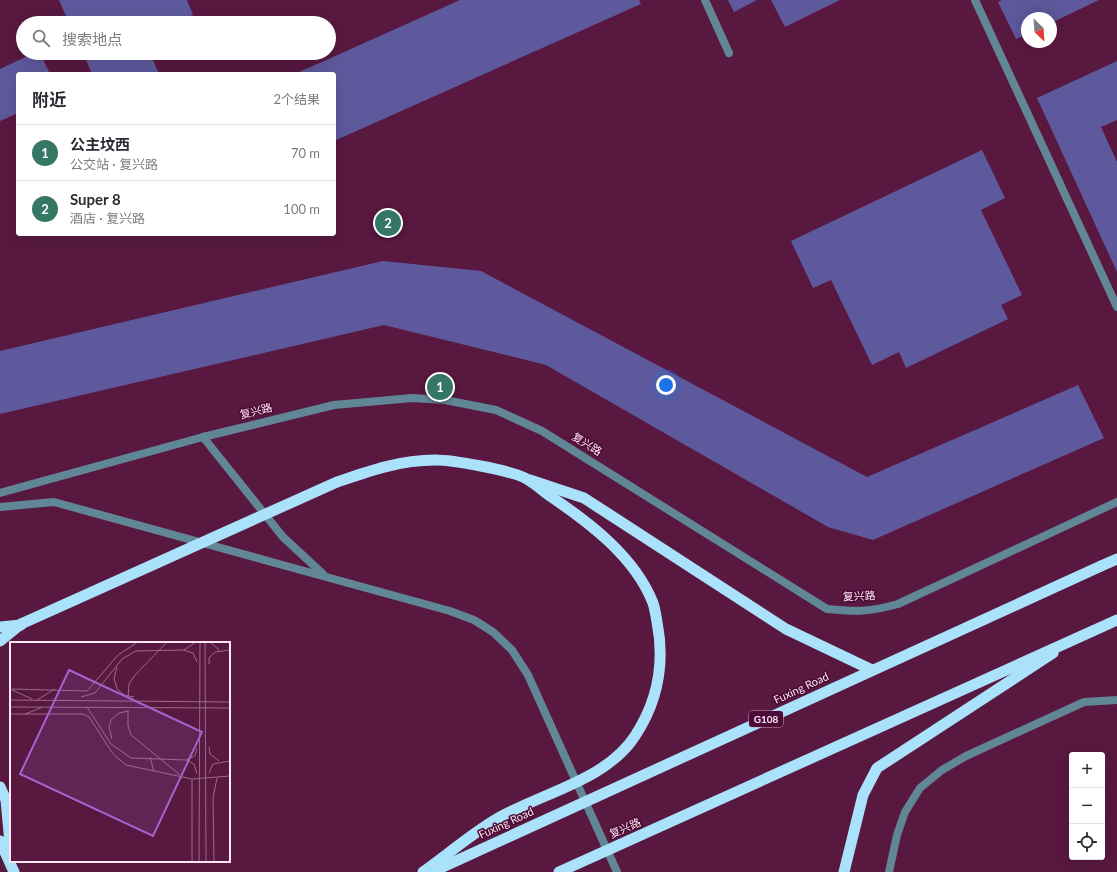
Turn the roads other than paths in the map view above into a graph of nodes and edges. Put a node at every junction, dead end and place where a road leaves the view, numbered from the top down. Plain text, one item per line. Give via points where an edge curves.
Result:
1 (705, 0) edge
2 (975, 0) edge
3 (729, 52) dead end
4 (1117, 307) edge
5 (203, 437) junction
6 (524, 478) junction
7 (0, 493) edge
8 (1117, 502) edge
9 (0, 507) edge
10 (1117, 559) edge
11 (326, 576) junction
12 (1117, 620) edge
13 (21, 624) junction
14 (0, 627) edge
15 (0, 641) edge
16 (1070, 641) junction
17 (872, 670) junction
18 (1117, 700) edge
19 (0, 787) edge
20 (0, 841) edge
21 (10, 843) edge
22 (10, 861) edge
23 (423, 872) edge
24 (431, 872) edge
25 (559, 872) edge
26 (617, 872) edge
27 (844, 872) edge
28 (889, 872) edge

1 - 3 street
2 - 4 street
5 - 7 street, 复兴路
5 - 8 street, 复兴路 via 334,405 412,398 445,400 496,410 542,431 827,609 848,611 874,611 898,604
5 - 11 street via 283,538
6 - 13 highway, bridge via 466,464 436,460 407,462 380,468 337,482
6 - 17 highway, bridge via 584,498 786,629
6 - 23 highway, bridge via 592,527 617,550 638,576 653,604 660,634 661,662 658,687 650,710 636,735 604,768 496,820
9 - 11 street via 54,502
10 - 17 highway, Fuxing Road / G108, bridge
11 - 26 street via 468,618 494,632 512,650 528,675
12 - 16 highway, 复兴路, bridge
13 - 14 highway
13 - 15 highway
16 - 25 highway, 复兴路, bridge
16 - 27 highway, bridge via 878,768 863,795
17 - 24 highway, Fuxing Road / G108, bridge
18 - 28 street via 1084,702 966,756 942,770 920,788 905,812
19 - 21 highway via 6,800
20 - 22 highway

